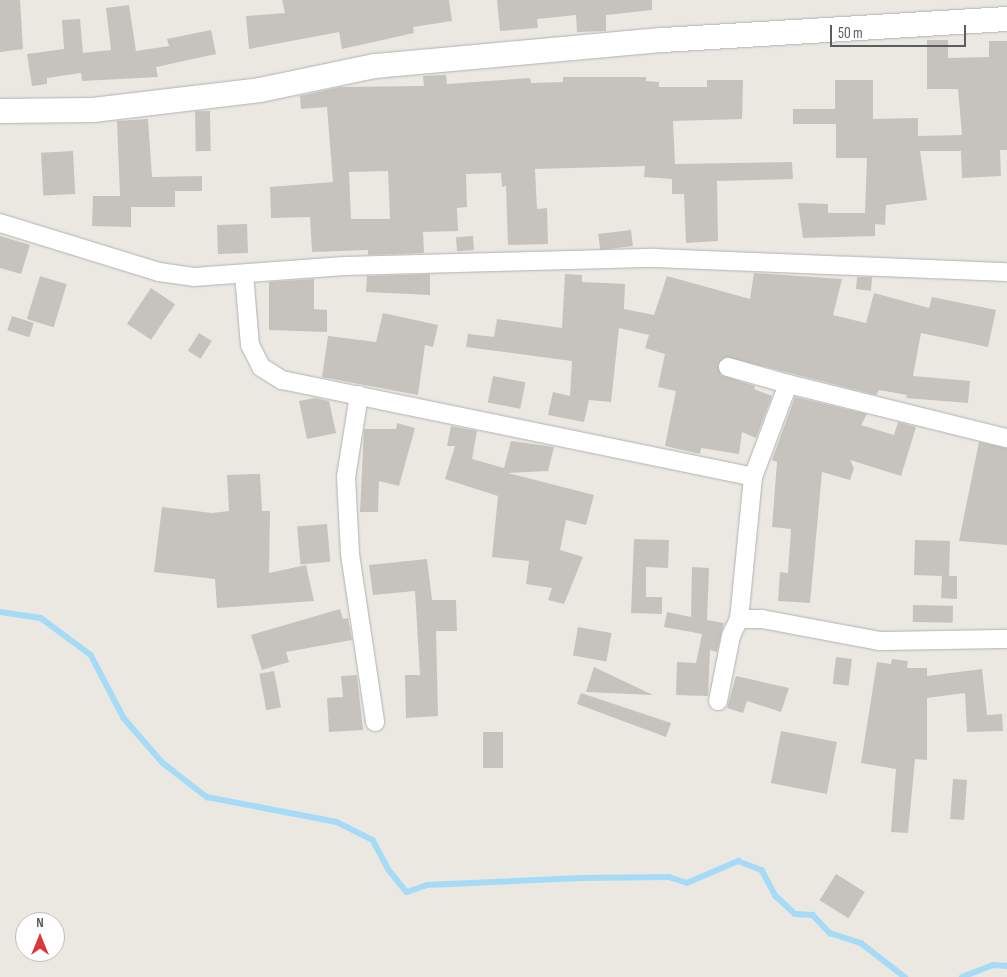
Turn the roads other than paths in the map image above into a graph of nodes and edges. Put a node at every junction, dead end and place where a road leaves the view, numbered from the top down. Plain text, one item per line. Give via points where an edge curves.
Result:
1 (1007, 19) edge
2 (0, 111) edge
3 (0, 223) edge
4 (1007, 272) edge
5 (244, 274) junction
6 (728, 367) dead end
7 (788, 384) junction
8 (359, 395) junction
9 (1007, 438) edge
10 (753, 477) junction
11 (738, 620) junction
12 (1007, 638) edge
13 (718, 701) dead end
14 (375, 722) dead end

1 - 2 street via 663,40 375,66 250,91 93,110
3 - 5 street via 159,272 194,277
4 - 5 street via 655,258 344,266
5 - 8 street via 250,345 261,367 282,380
6 - 7 street
7 - 9 street
7 - 10 street
8 - 10 street via 467,421 726,468
8 - 14 street via 346,477 350,554
10 - 11 street
11 - 12 street via 762,620 879,641
11 - 13 street via 731,636

